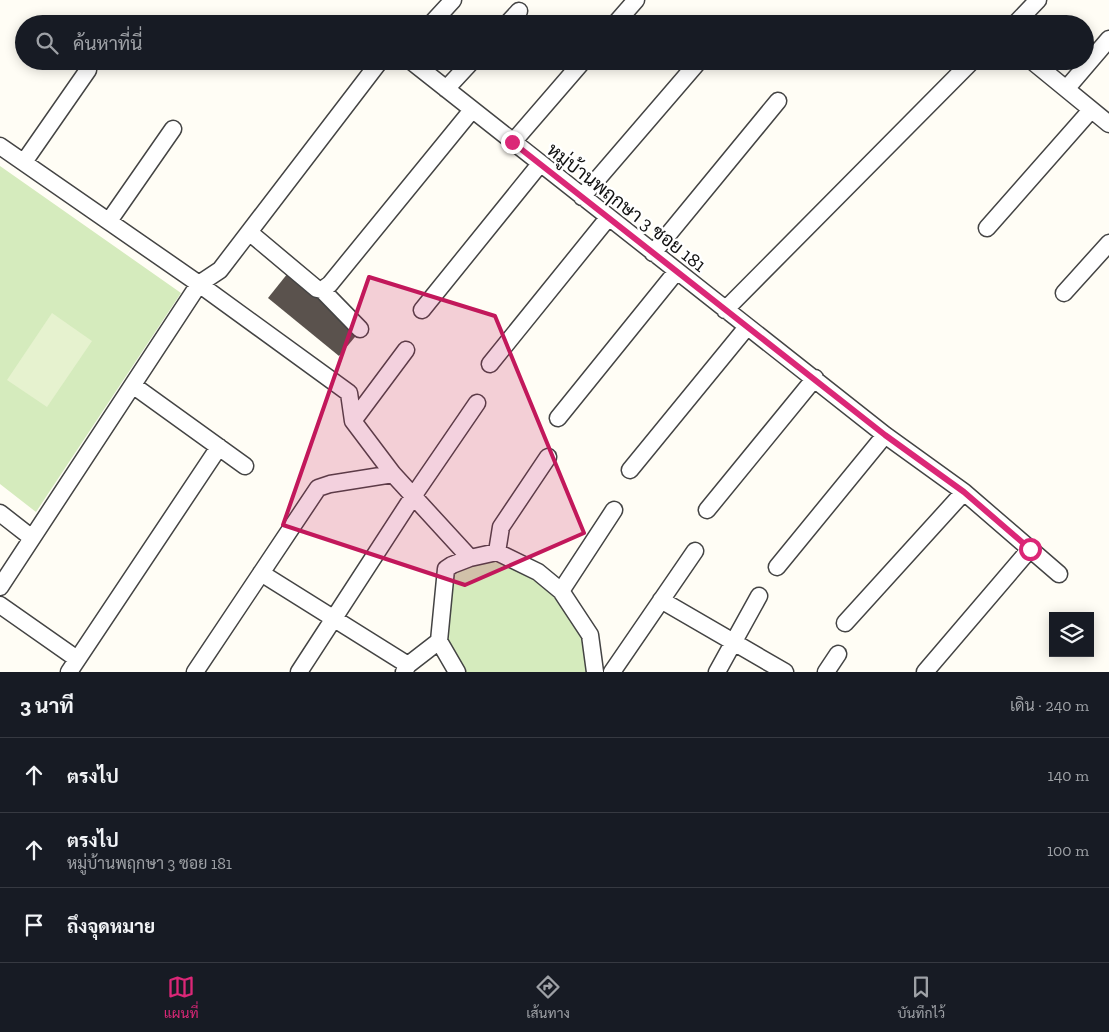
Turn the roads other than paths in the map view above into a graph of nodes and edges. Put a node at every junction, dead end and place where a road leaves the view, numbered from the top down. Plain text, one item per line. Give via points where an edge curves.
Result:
1 (452, 0) edge
2 (636, 0) edge
3 (1038, 0) edge
4 (519, 11) dead end
5 (439, 15) edge
6 (515, 15) edge
7 (623, 15) edge
8 (1024, 15) edge
9 (1109, 39) edge
10 (1094, 56) edge
11 (88, 70) dead end
12 (373, 70) edge
13 (422, 70) edge
14 (464, 70) edge
15 (575, 70) edge
16 (691, 70) edge
17 (963, 70) edge
18 (1043, 70) edge
19 (1082, 70) edge
20 (1066, 88) junction
21 (446, 90) junction
22 (778, 100) dead end
23 (472, 110) junction
24 (1091, 110) junction
25 (1109, 124) edge
26 (173, 129) dead end
27 (512, 142) junction
28 (0, 146) edge
29 (24, 162) junction
30 (540, 164) junction
31 (582, 197) junction
32 (608, 218) junction
33 (109, 221) junction
34 (987, 228) dead end
35 (250, 232) junction
36 (1109, 243) edge
37 (653, 253) junction
38 (676, 272) junction
39 (200, 284) junction
40 (322, 290) junction
41 (1064, 293) dead end
42 (422, 310) dead end
43 (725, 310) junction
44 (747, 327) junction
45 (360, 329) dead end
46 (406, 350) dead end
47 (490, 364) dead end
48 (815, 378) junction
49 (134, 386) junction
50 (476, 403) dead end
51 (558, 418) dead end
52 (353, 421) junction
53 (885, 435) junction
54 (219, 447) junction
55 (548, 457) dead end
56 (245, 466) dead end
57 (630, 470) dead end
58 (392, 474) junction
59 (964, 492) junction
60 (414, 495) junction
61 (614, 510) dead end
62 (707, 510) dead end
63 (0, 513) edge
64 (32, 538) junction
65 (1030, 549) junction
66 (498, 552) junction
67 (695, 552) dead end
68 (470, 558) junction
69 (777, 567) dead end
70 (261, 573) junction
71 (1059, 574) dead end
72 (0, 587) edge
73 (561, 591) junction
74 (759, 596) dead end
75 (661, 600) junction
76 (0, 605) edge
77 (334, 618) junction
78 (845, 622) dead end
79 (439, 642) junction
80 (735, 642) junction
81 (838, 654) dead end
82 (73, 666) edge
83 (406, 669) edge
84 (195, 672) edge
85 (299, 672) edge
86 (457, 672) edge
87 (595, 672) edge
88 (612, 672) edge
89 (717, 672) edge
90 (785, 672) edge
91 (826, 672) edge
92 (925, 672) edge

1 - 5 street
2 - 7 street
3 - 8 street
4 - 6 street
9 - 10 street
11 - 29 street
12 - 35 street
13 - 21 street, หมู่บ้านพฤกษา 3 ซอย 181
14 - 21 street
15 - 27 street
16 - 31 street
17 - 43 street
18 - 20 street
19 - 20 street
20 - 24 street
21 - 23 street, หมู่บ้านพฤกษา 3 ซอย 181
22 - 37 street
23 - 27 street, หมู่บ้านพฤกษา 3 ซอย 181
23 - 40 street
24 - 25 street
24 - 34 street
26 - 33 street
27 - 30 street, หมู่บ้านพฤกษา 3 ซอย 181
28 - 29 street
29 - 33 street
30 - 31 street, หมู่บ้านพฤกษา 3 ซอย 181
30 - 42 street
31 - 32 street, หมู่บ้านพฤกษา 3 ซอย 181
32 - 37 street, หมู่บ้านพฤกษา 3 ซอย 181
32 - 47 street
33 - 39 street
35 - 39 street via 220,270
35 - 40 street
36 - 41 street
37 - 38 street, หมู่บ้านพฤกษา 3 ซอย 181
38 - 43 street, หมู่บ้านพฤกษา 3 ซอย 181
38 - 51 street
39 - 49 street
39 - 52 street via 349,392
40 - 45 street
43 - 44 street, หมู่บ้านพฤกษา 3 ซอย 181
44 - 48 street, หมู่บ้านพฤกษา 3 ซอย 181
44 - 57 street
46 - 52 street
48 - 53 street, หมู่บ้านพฤกษา 3 ซอย 181
48 - 62 street
49 - 54 street
49 - 64 street
50 - 60 street
52 - 58 street
53 - 59 street, หมู่บ้านพฤกษา 3 ซอย 181
53 - 69 street
54 - 56 street
54 - 82 street
55 - 66 street via 500,527
58 - 60 street
58 - 70 street via 318,488
59 - 65 street, หมู่บ้านพฤกษา 3 ซอย 181
59 - 78 street
60 - 68 street
60 - 77 street
61 - 73 street
63 - 64 street
64 - 72 street
65 - 71 street, หมู่บ้านพฤกษา 3 ซอย 181
65 - 92 street
66 - 68 street
66 - 73 street via 538,572
67 - 75 street
68 - 79 street via 446,570
70 - 77 street
70 - 84 street
73 - 87 street via 590,635
74 - 80 street
75 - 80 street
75 - 88 street
76 - 82 street
77 - 83 street
77 - 85 street
79 - 83 street
79 - 86 street
80 - 89 street
80 - 90 street
81 - 91 street

